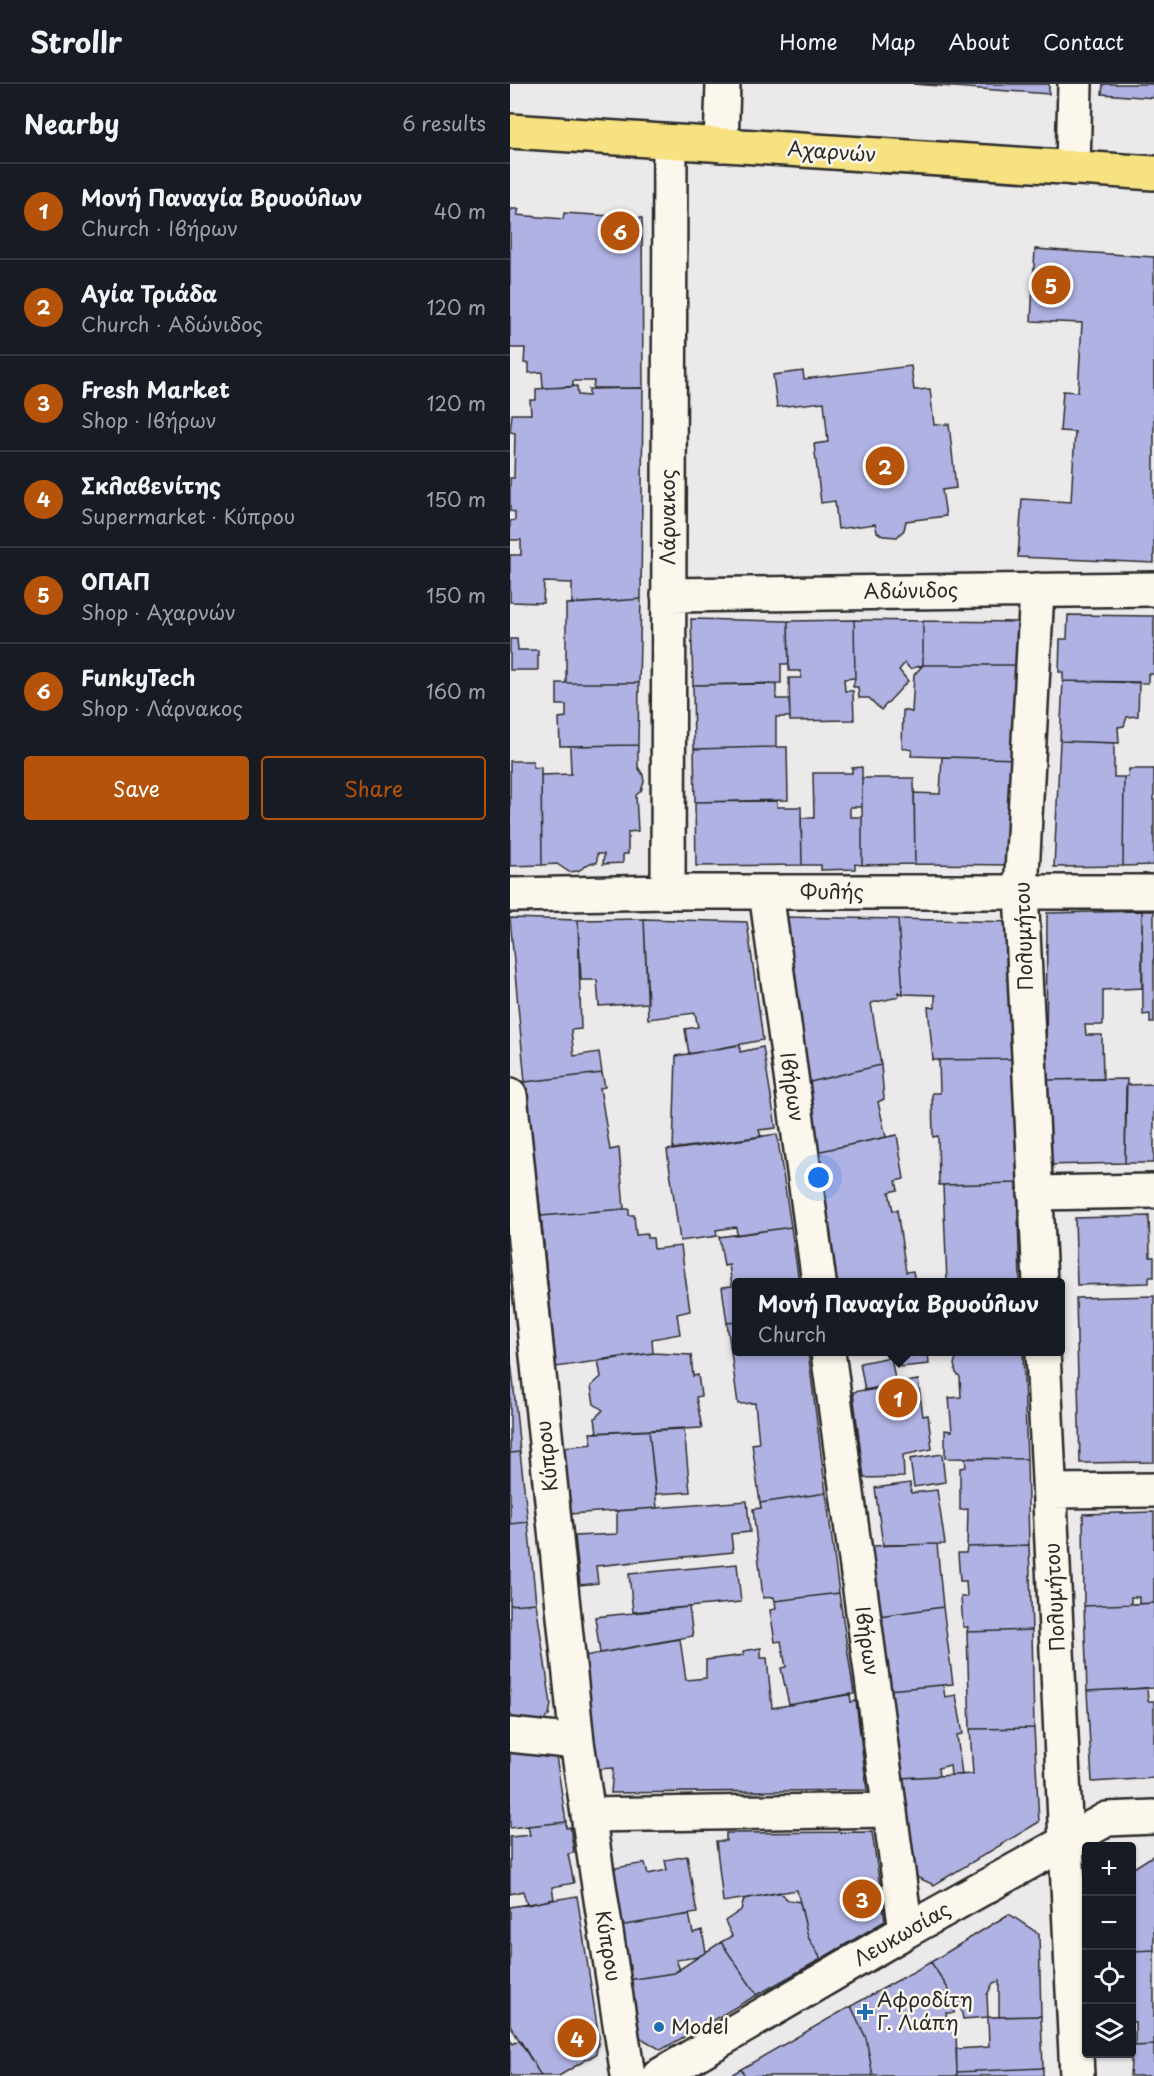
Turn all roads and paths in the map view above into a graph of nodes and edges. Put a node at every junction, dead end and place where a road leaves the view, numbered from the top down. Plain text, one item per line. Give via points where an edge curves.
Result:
1 (723, 84) edge
2 (1075, 84) edge
3 (510, 131) edge
4 (670, 142) junction
5 (721, 145) junction
6 (1073, 168) junction
7 (1154, 173) edge
8 (1154, 589) edge
9 (1037, 590) junction
10 (668, 595) junction
11 (668, 892) junction
12 (766, 892) junction
13 (1021, 892) junction
14 (1154, 892) edge
15 (510, 895) edge
16 (510, 1095) edge
17 (1154, 1191) edge
18 (1035, 1193) junction
19 (818, 1278) edge
20 (1040, 1278) edge
21 (829, 1356) edge
22 (1043, 1356) edge
23 (1154, 1490) edge
24 (1050, 1491) junction
25 (510, 1735) edge
26 (577, 1742) junction
27 (890, 1810) junction
28 (588, 1815) junction
29 (1154, 1817) edge
30 (1067, 1842) junction
31 (906, 1931) junction
32 (628, 2076) edge
33 (659, 2076) edge
34 (1077, 2076) edge

1 - 5 street
2 - 6 street
3 - 4 main road, Αχαρνών
4 - 5 main road, Αχαρνών
4 - 10 street, Λάρνακος
5 - 6 main road, Αχαρνών
6 - 7 main road, Αχαρνών
8 - 9 street, Αδώνιδος
9 - 10 street, Αδώνιδος
9 - 13 street, Πολυμήτου
10 - 11 street, Λάρνακος
11 - 12 street, Φυλής
11 - 15 street, Φυλής
12 - 13 street, Φυλής
12 - 19 street, Ιβήρων
13 - 14 street, Φυλής
13 - 18 street, Πολυμήτου
16 - 26 street, Κύπρου
17 - 18 street
18 - 20 street, Πολυμήτου
21 - 27 street, Ιβήρων
22 - 24 street, Πολυμήτου
23 - 24 street
24 - 30 street, Πολυμήτου
25 - 26 street
26 - 28 street, Κύπρου
27 - 28 street
27 - 31 street, Ιβήρων
28 - 32 street, Κύπρου
29 - 30 street, Λευκωσίας via 1107,1819
30 - 31 street, Λευκωσίας
30 - 34 street, Πολυμήτου
31 - 33 street, Λευκωσίας

